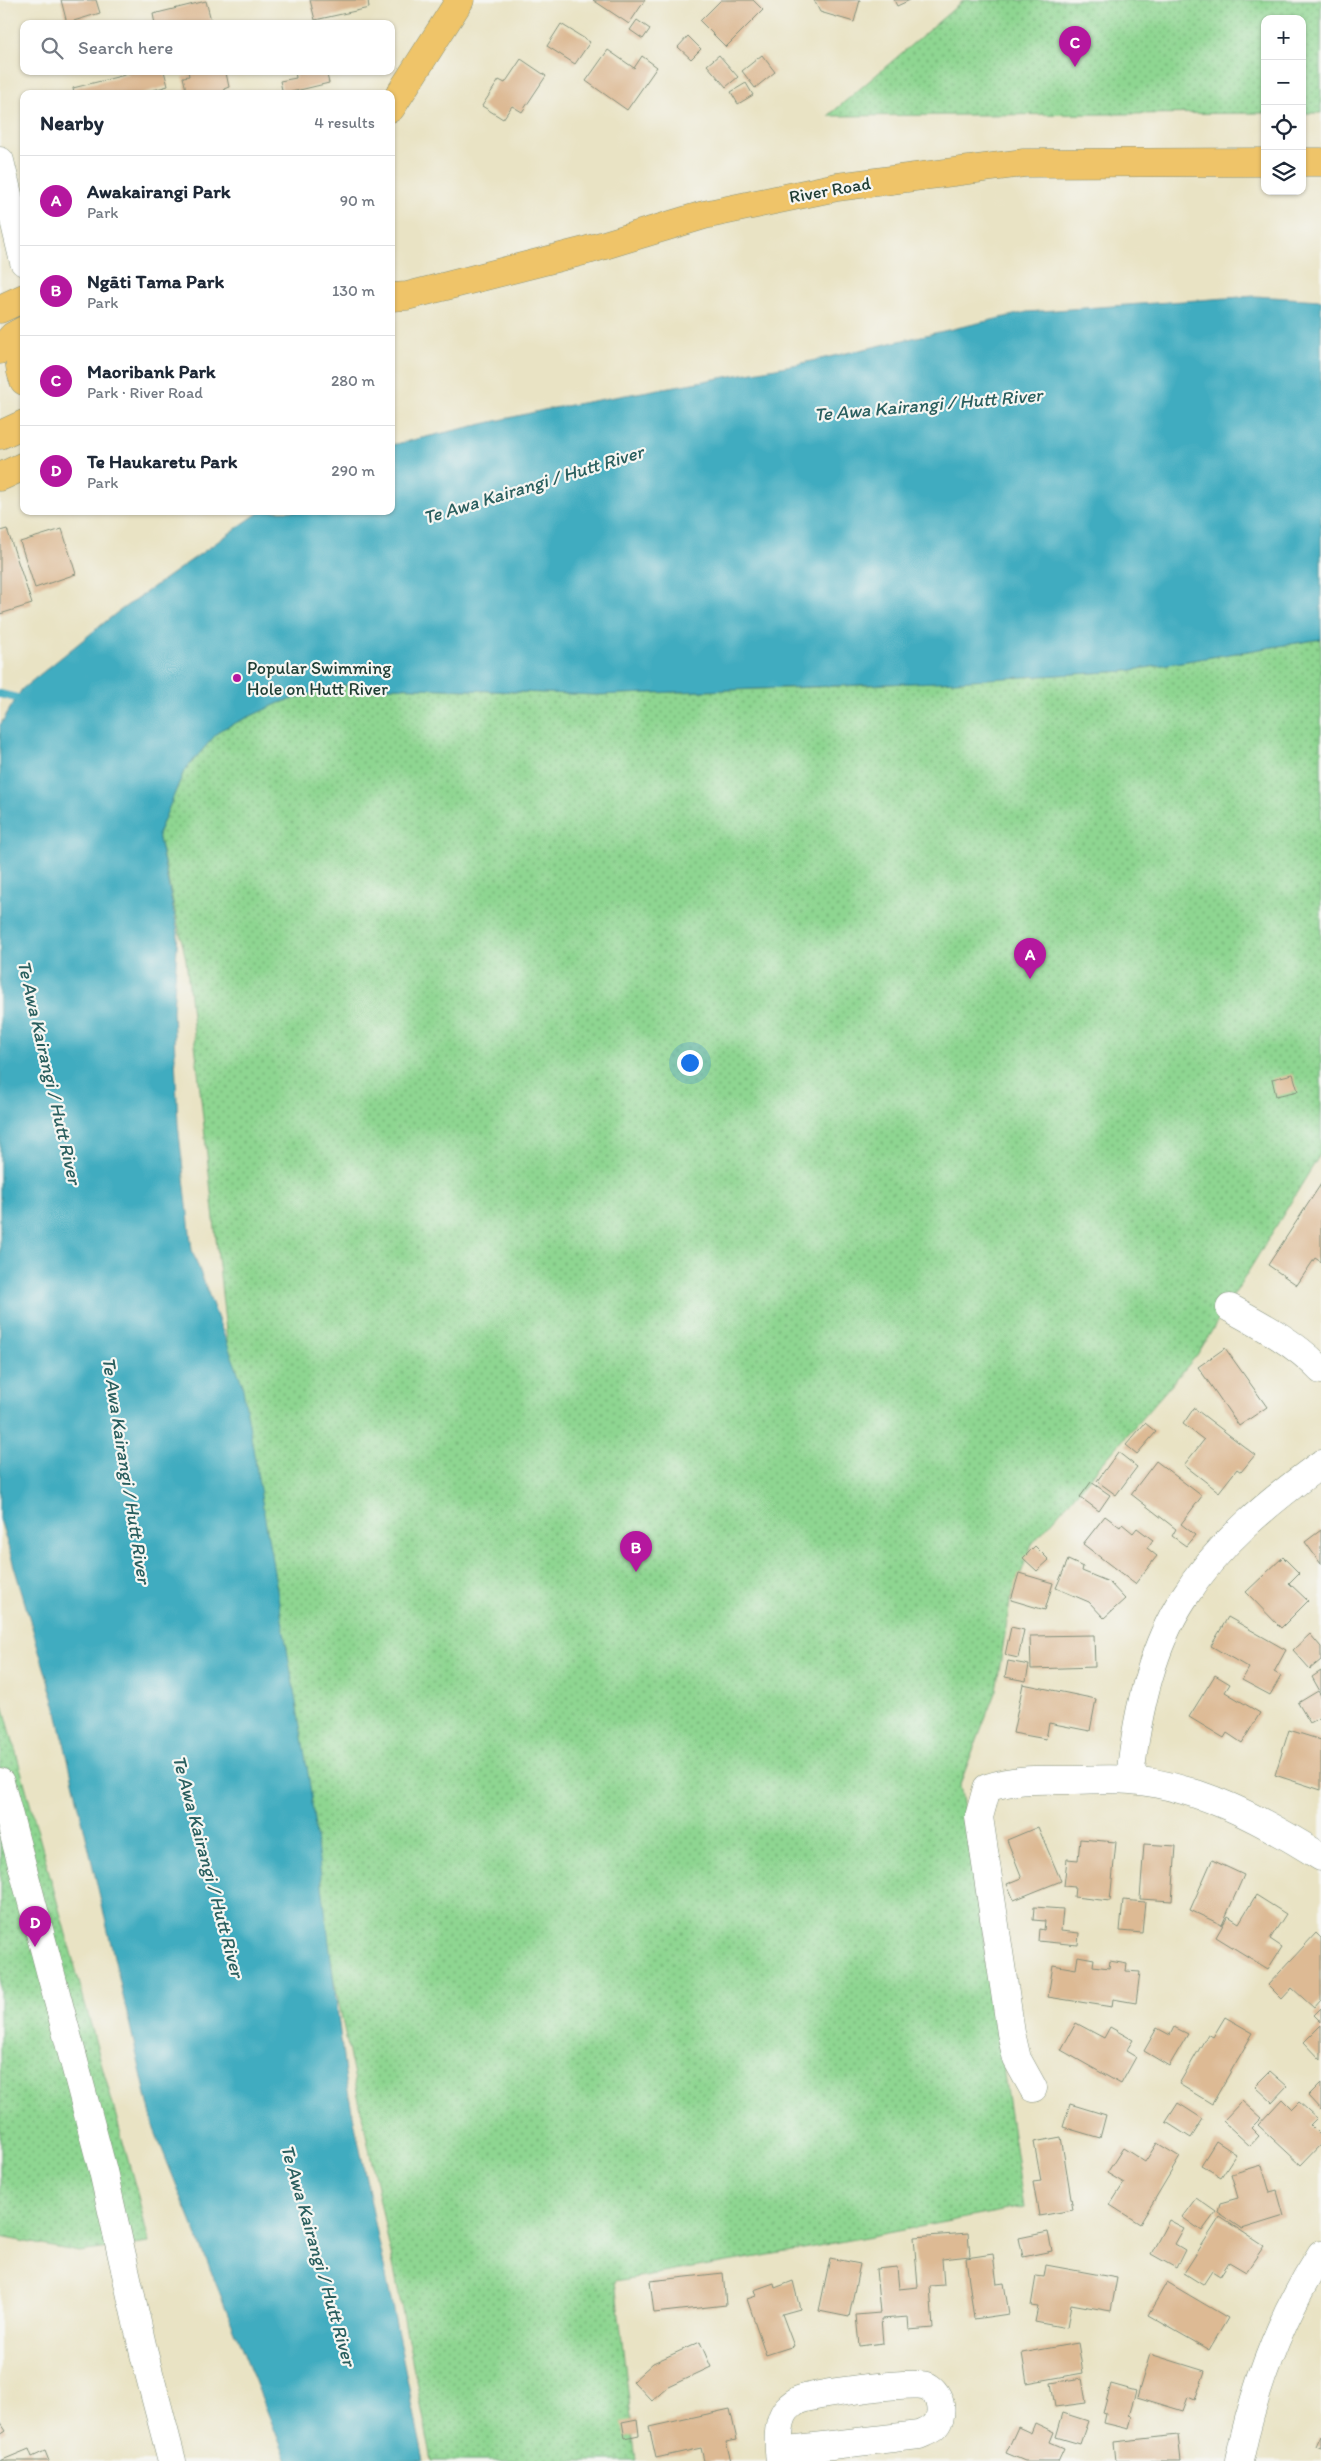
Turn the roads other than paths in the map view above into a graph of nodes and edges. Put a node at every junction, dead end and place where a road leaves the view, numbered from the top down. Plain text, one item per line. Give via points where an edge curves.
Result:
1 (460, 0) edge
2 (395, 102) edge
3 (0, 161) edge
4 (1261, 162) edge
5 (1306, 162) edge
6 (1321, 162) edge
7 (20, 245) edge
8 (20, 300) edge
9 (397, 300) edge
10 (0, 309) edge
11 (20, 334) edge
12 (20, 346) edge
13 (0, 350) edge
14 (20, 372) edge
15 (20, 426) edge
16 (0, 435) edge
17 (1230, 1308) dead end
18 (1321, 1370) edge
19 (1321, 1464) edge
20 (1130, 1779) junction
21 (0, 1782) edge
22 (1321, 1857) edge
23 (1033, 2088) dead end
24 (1321, 2254) edge
25 (779, 2456) edge
26 (172, 2461) edge
27 (1240, 2461) edge

1 - 2 main road
3 - 7 street
4 - 9 main road, River Road via 1024,163 838,187 704,215 588,250
5 - 6 main road
8 - 10 main road
11 - 13 main road via 8,340
12 - 14 main road
15 - 16 main road
17 - 18 street via 1280,1336
19 - 20 street via 1242,1528 1210,1561 1182,1600 1152,1666 1140,1714
20 - 22 street via 1176,1788 1250,1816
20 - 23 street via 1011,1780 987,1788 979,1817 1009,2023 1017,2059
21 - 26 street via 103,2171
24 - 27 street via 1273,2346
25 - 25 street via 780,2428 786,2410 798,2400 903,2385 925,2385 936,2391 939,2417 933,2428 919,2435

